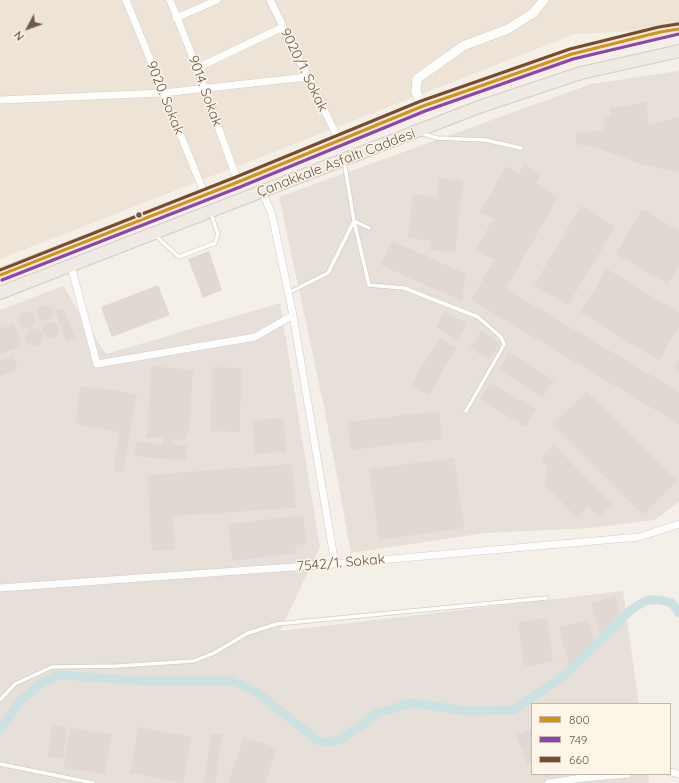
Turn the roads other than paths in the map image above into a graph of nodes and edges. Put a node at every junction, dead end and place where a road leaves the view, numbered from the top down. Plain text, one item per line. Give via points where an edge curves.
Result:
1 (126, 0) edge
2 (170, 0) edge
3 (217, 0) edge
4 (270, 0) edge
5 (544, 0) edge
6 (176, 18) junction
7 (283, 27) junction
8 (679, 30) edge
9 (679, 52) edge
10 (197, 68) junction
11 (307, 77) junction
12 (203, 88) junction
13 (163, 93) junction
14 (0, 100) edge
15 (423, 106) junction
16 (417, 131) junction
17 (339, 140) junction
18 (521, 148) dead end
19 (344, 160) junction
20 (238, 182) junction
21 (262, 191) junction
22 (205, 195) junction
23 (210, 211) junction
24 (354, 221) junction
25 (369, 228) dead end
26 (154, 233) junction
27 (71, 266) junction
28 (0, 275) edge
29 (0, 293) edge
30 (288, 293) junction
31 (293, 315) junction
32 (466, 411) dead end
33 (679, 524) edge
34 (335, 564) junction
35 (0, 588) edge
36 (546, 598) dead end
37 (0, 700) edge
38 (0, 764) edge
39 (616, 775) edge
40 (93, 783) edge
41 (549, 783) edge

1 - 13 street, 9020. Sokak
2 - 6 street, 9014. Sokak
3 - 6 street
4 - 7 street, 9020/1. Sokak
5 - 15 street via 533,13 514,25 463,46 417,79 416,92
6 - 10 street, 9014. Sokak
7 - 10 street
7 - 11 street, 9020/1. Sokak
8 - 15 highway, Çanakkale Asfaltı Caddesi via 660,32 572,54
9 - 16 highway, Çanakkale Asfaltı Caddesi via 581,73
10 - 12 street, 9014. Sokak
11 - 12 street
11 - 17 street, 9020/1. Sokak
12 - 13 street
12 - 20 street, 9014. Sokak
13 - 14 street
13 - 22 street, 9020. Sokak
15 - 17 highway, Çanakkale Asfaltı Caddesi
16 - 18 lane via 431,138 484,140
16 - 19 highway, Çanakkale Asfaltı Caddesi
17 - 20 highway, Çanakkale Asfaltı Caddesi
19 - 21 highway, Çanakkale Asfaltı Caddesi
19 - 24 lane
20 - 22 highway, Çanakkale Asfaltı Caddesi
21 - 23 highway, Çanakkale Asfaltı Caddesi
21 - 30 street via 272,215
22 - 28 highway, Çanakkale Asfaltı Caddesi
23 - 26 highway, Çanakkale Asfaltı Caddesi
23 - 26 lane via 218,234 215,243 179,257
24 - 25 lane
24 - 30 lane via 328,273
24 - 32 lane via 368,285 404,288 471,314 487,323 501,337 504,344
26 - 27 highway, Çanakkale Asfaltı Caddesi
27 - 29 highway, Çanakkale Asfaltı Caddesi
27 - 31 street via 96,364 255,337
30 - 31 street
31 - 34 street
33 - 34 street, 7542/1. Sokak via 639,537
34 - 35 street, 7542/1. Sokak
36 - 37 lane via 277,624 248,633 214,653 194,661 52,667 15,684
38 - 40 lane
39 - 41 street

